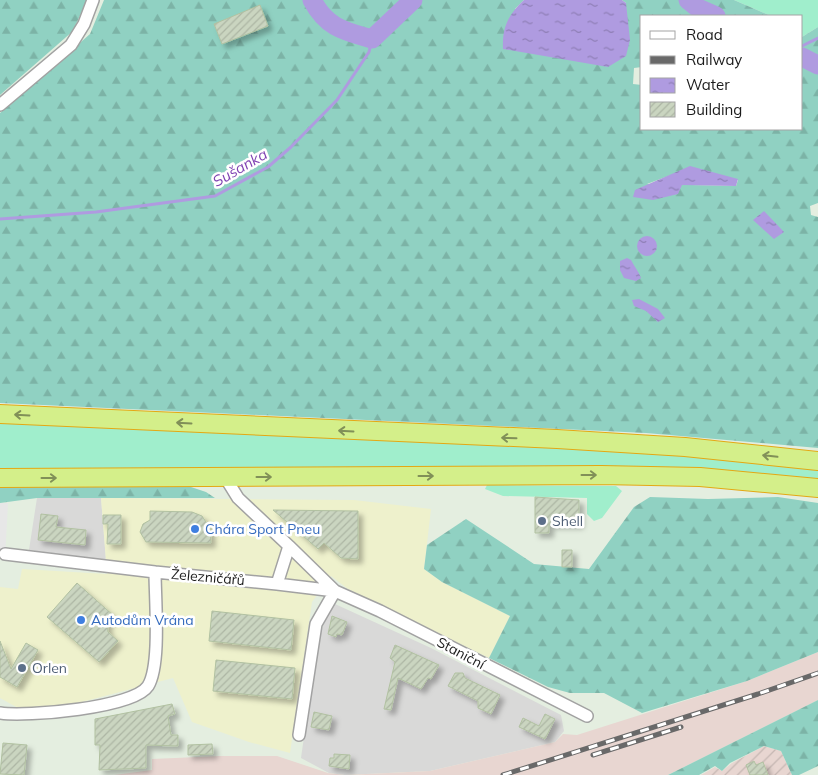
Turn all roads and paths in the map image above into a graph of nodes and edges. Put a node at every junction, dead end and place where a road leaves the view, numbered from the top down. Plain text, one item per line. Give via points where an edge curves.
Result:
1 (93, 0) edge
2 (0, 105) edge
3 (0, 414) edge
4 (818, 461) edge
5 (225, 477) junction
6 (0, 478) edge
7 (818, 488) edge
8 (289, 546) junction
9 (5, 554) dead end
10 (154, 572) junction
11 (277, 584) junction
12 (335, 591) junction
13 (0, 714) edge
14 (587, 716) dead end
15 (299, 735) dead end

1 - 2 street via 71,45
4 -> 3 highway via 685,447
6 -> 5 highway
5 -> 7 highway via 660,476
5 - 8 street via 238,498
8 - 11 street
8 - 12 street, Staniční
9 - 10 street
10 - 11 street, Železničářů
10 - 13 street, Železničářů via 156,654 152,677 145,691 122,701 55,713
11 - 12 street, Staniční
12 - 14 street, Staniční
12 - 15 street via 316,624

